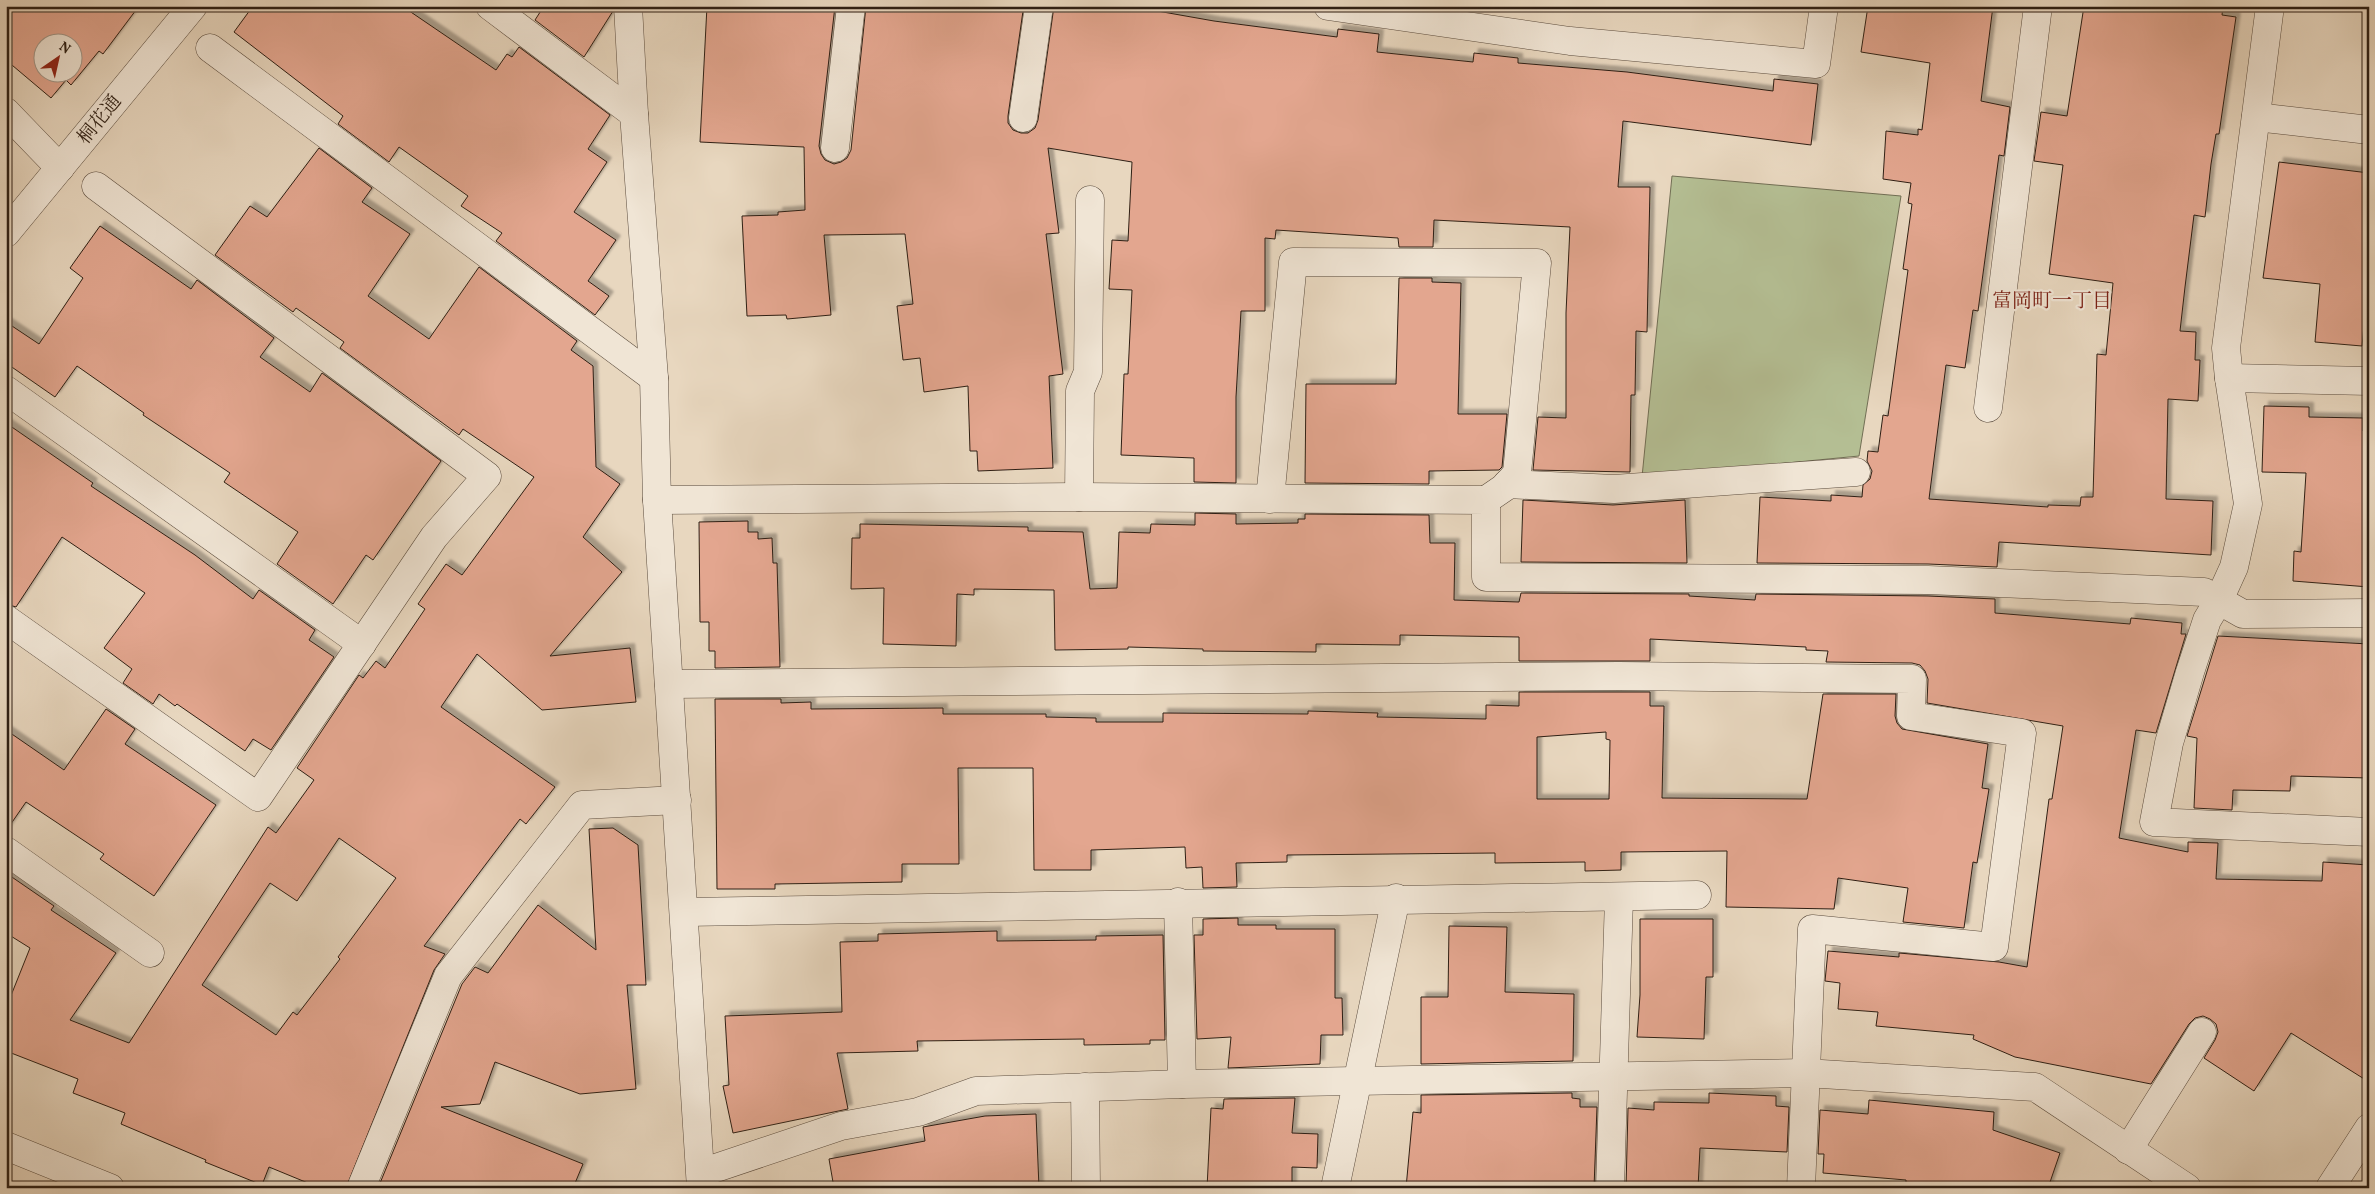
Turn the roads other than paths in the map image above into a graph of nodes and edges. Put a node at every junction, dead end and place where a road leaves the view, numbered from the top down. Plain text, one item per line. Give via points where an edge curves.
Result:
1 (490, 6) edge
2 (628, 6) edge
3 (851, 6) edge
4 (1039, 6) edge
5 (1328, 6) edge
6 (1824, 6) edge
7 (2038, 6) edge
8 (2270, 6) edge
9 (190, 7) edge
10 (210, 48) dead end
11 (6, 112) edge
12 (634, 114) junction
13 (2256, 117) junction
14 (1023, 118) dead end
15 (2369, 130) edge
16 (835, 148) dead end
17 (60, 168) junction
18 (96, 186) dead end
19 (1090, 200) dead end
20 (6, 233) edge
21 (654, 378) junction
22 (2229, 378) junction
23 (2369, 381) edge
24 (6, 390) edge
25 (1988, 408) dead end
26 (1856, 472) dead end
27 (1508, 484) junction
28 (1078, 497) junction
29 (1270, 498) junction
30 (657, 500) junction
31 (1486, 500) junction
32 (2219, 600) junction
33 (2369, 613) edge
34 (6, 619) edge
35 (362, 644) junction
36 (669, 684) junction
37 (677, 800) junction
38 (2369, 832) edge
39 (6, 851) edge
40 (1697, 895) dead end
41 (1396, 898) junction
42 (1618, 898) junction
43 (1178, 902) junction
44 (684, 912) junction
45 (150, 953) dead end
46 (2202, 1032) dead end
47 (1805, 1073) junction
48 (1615, 1074) junction
49 (1357, 1082) junction
50 (1182, 1084) junction
51 (1085, 1087) junction
52 (2369, 1128) edge
53 (6, 1146) edge
54 (2128, 1150) junction
55 (701, 1180) edge
56 (110, 1188) edge
57 (361, 1188) edge
58 (1086, 1188) edge
59 (1335, 1188) edge
60 (1610, 1188) edge
61 (1801, 1188) edge
62 (2188, 1188) edge
63 (2330, 1188) edge

1 - 12 street
2 - 12 street
3 - 16 street
4 - 14 street
5 - 6 street via 1570,41 1816,64
7 - 25 street
8 - 13 street
9 - 17 street, 桐花通
10 - 21 street
11 - 17 street
12 - 21 street
13 - 15 street
13 - 22 street via 2226,348
17 - 20 street, 桐花通
18 - 35 street via 487,476 434,537
19 - 28 street via 1088,372 1080,391
21 - 30 street
22 - 23 street
22 - 32 street via 2248,504 2234,568
24 - 35 street
26 - 27 street via 1614,488
27 - 29 street via 1517,473 1537,263 1293,262
27 - 31 street
28 - 29 street
28 - 30 street
29 - 31 street
30 - 36 street
31 - 32 street via 1486,577 1928,580 2204,592
32 - 33 street via 2243,614
32 - 38 street via 2207,620 2169,743 2154,822
34 - 35 street via 258,797
36 - 37 street
36 - 47 street via 1619,676 1912,679 1912,716 2022,733 1994,947 1812,929
37 - 44 street
37 - 57 street via 582,805 448,976
39 - 45 street
40 - 42 street
41 - 42 street
41 - 43 street
41 - 49 street
42 - 48 street
43 - 44 street
43 - 50 street
44 - 55 street
46 - 54 street
47 - 48 street
47 - 54 street via 2035,1087
47 - 61 street
48 - 49 street
48 - 60 street
49 - 50 street
49 - 59 street
50 - 51 street
51 - 55 street via 976,1090 918,1112 841,1126
51 - 58 street
52 - 63 street
53 - 56 street
54 - 62 street

